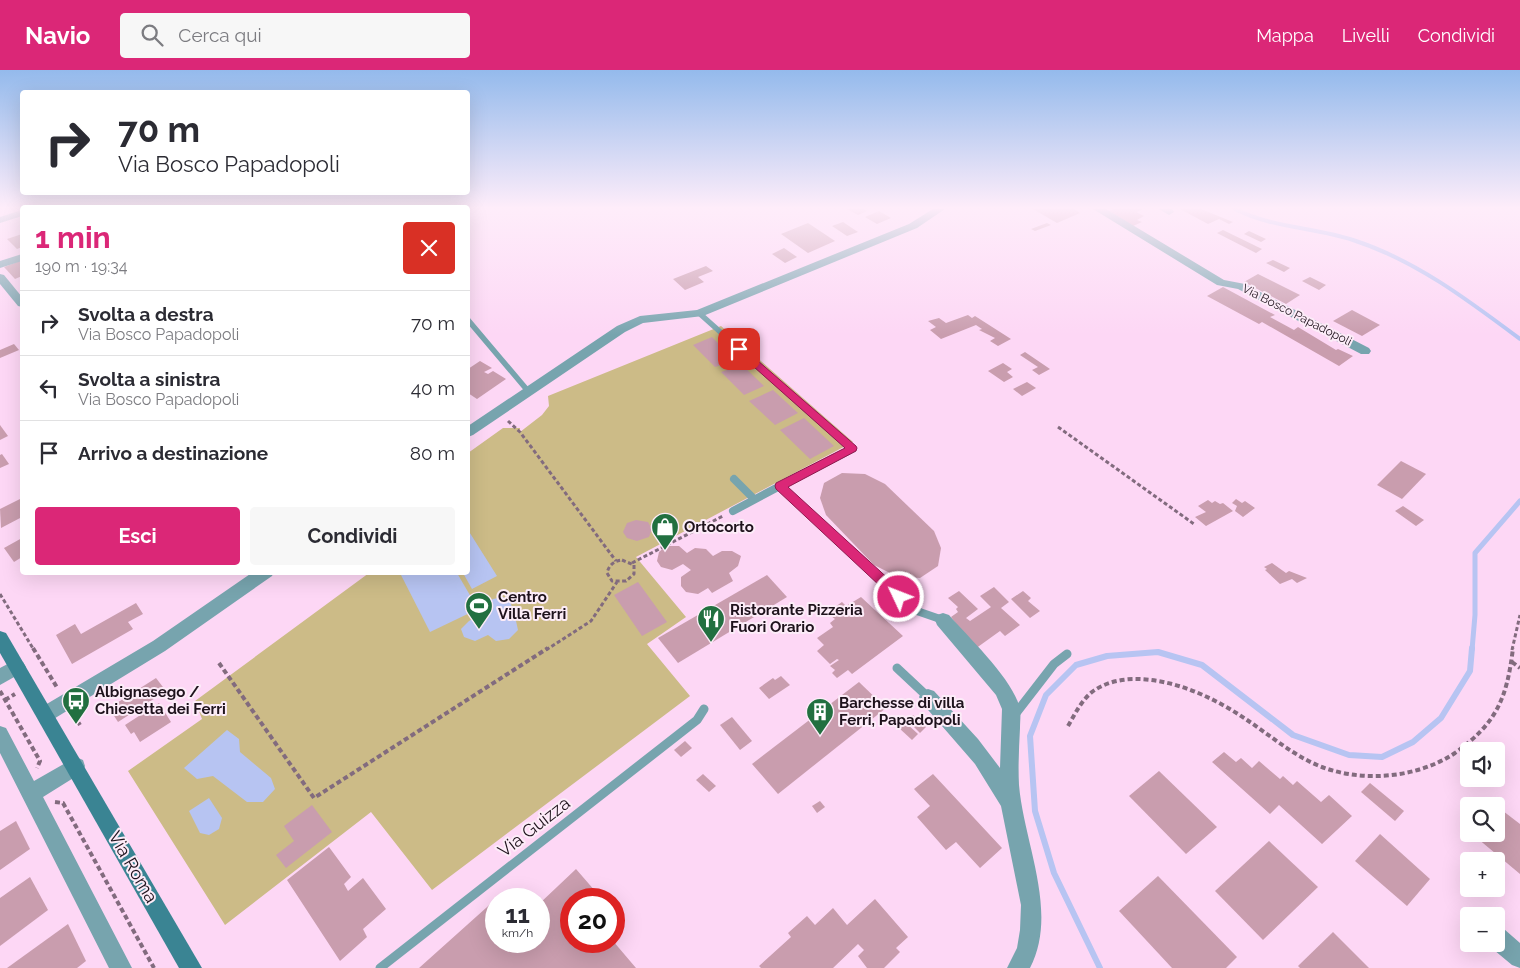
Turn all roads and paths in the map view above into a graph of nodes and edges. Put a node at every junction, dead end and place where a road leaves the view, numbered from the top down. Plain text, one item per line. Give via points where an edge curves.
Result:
1 (852, 251) edge
2 (1168, 251) edge
3 (20, 258) edge
4 (0, 265) edge
5 (0, 277) edge
6 (20, 302) edge
7 (699, 313) junction
8 (470, 322) edge
9 (1365, 351) dead end
10 (528, 391) junction
11 (497, 411) junction
12 (1058, 427) dead end
13 (470, 431) edge
14 (734, 478) dead end
15 (780, 486) junction
16 (754, 499) junction
17 (733, 511) joint
18 (1194, 524) dead end
19 (616, 561) junction
20 (632, 563) junction
21 (262, 575) edge
22 (617, 582) junction
23 (0, 594) edge
24 (1520, 615) edge
25 (943, 620) joint
26 (1519, 627) edge
27 (0, 638) edge
28 (1514, 642) junction
29 (1520, 646) edge
30 (1067, 654) dead end
31 (1511, 662) junction
32 (219, 663) dead end
33 (17, 667) junction
34 (897, 668) dead end
35 (1520, 668) edge
36 (0, 677) edge
37 (55, 684) dead end
38 (0, 691) edge
39 (928, 697) joint
40 (704, 709) dead end
41 (46, 714) junction
42 (73, 714) dead end
43 (1010, 720) junction
44 (80, 725) dead end
45 (1068, 726) dead end
46 (0, 734) edge
47 (76, 766) junction
48 (36, 790) junction
49 (1011, 804) junction
50 (1505, 944) edge
51 (1520, 957) edge
52 (121, 968) edge
53 (154, 968) edge
54 (191, 968) edge
55 (380, 968) edge
56 (1018, 968) edge

1 - 7 street
2 - 9 street, Via Bosco Papadopoli via 1221,283 1241,286
3 - 4 street
5 - 6 street
7 - 10 street via 640,320 621,329
7 - 15 lane via 852,448
8 - 10 lane
10 - 11 street
11 - 13 street
11 - 19 path via 520,432
12 - 18 path
14 - 16 lane
15 - 16 lane
15 - 25 lane via 914,610
16 - 17 lane
17 - 20 path
19 - 20 path
19 - 22 path via 607,573 612,581
20 - 22 path via 634,576
21 - 41 street via 159,646
22 - 32 path via 591,621 314,798
23 - 37 path
24 - 26 path
25 - 43 street via 1003,690 1011,708
26 - 28 path
27 - 33 main road, Via Roma
28 - 29 path
28 - 31 path
30 - 43 lane via 1054,664
31 - 35 path
31 - 45 path via 1510,682 1502,702 1487,725 1463,749 1427,767 1394,776 1348,774 1320,767 1283,748 1228,708 1157,680 1133,678 1110,681 1093,691
33 - 36 street
33 - 41 main road, Via Roma
34 - 39 lane
38 - 48 path via 40,761 33,772
39 - 49 street via 978,752
40 - 55 lane, Via Guizza via 697,720
41 - 47 main road, Via Roma
42 - 44 path
43 - 49 street
46 - 48 street
47 - 48 street
47 - 54 main road, Via Roma
48 - 52 street
48 - 53 path via 52,802 63,803
49 - 56 street via 1031,905 1031,930
50 - 51 street

